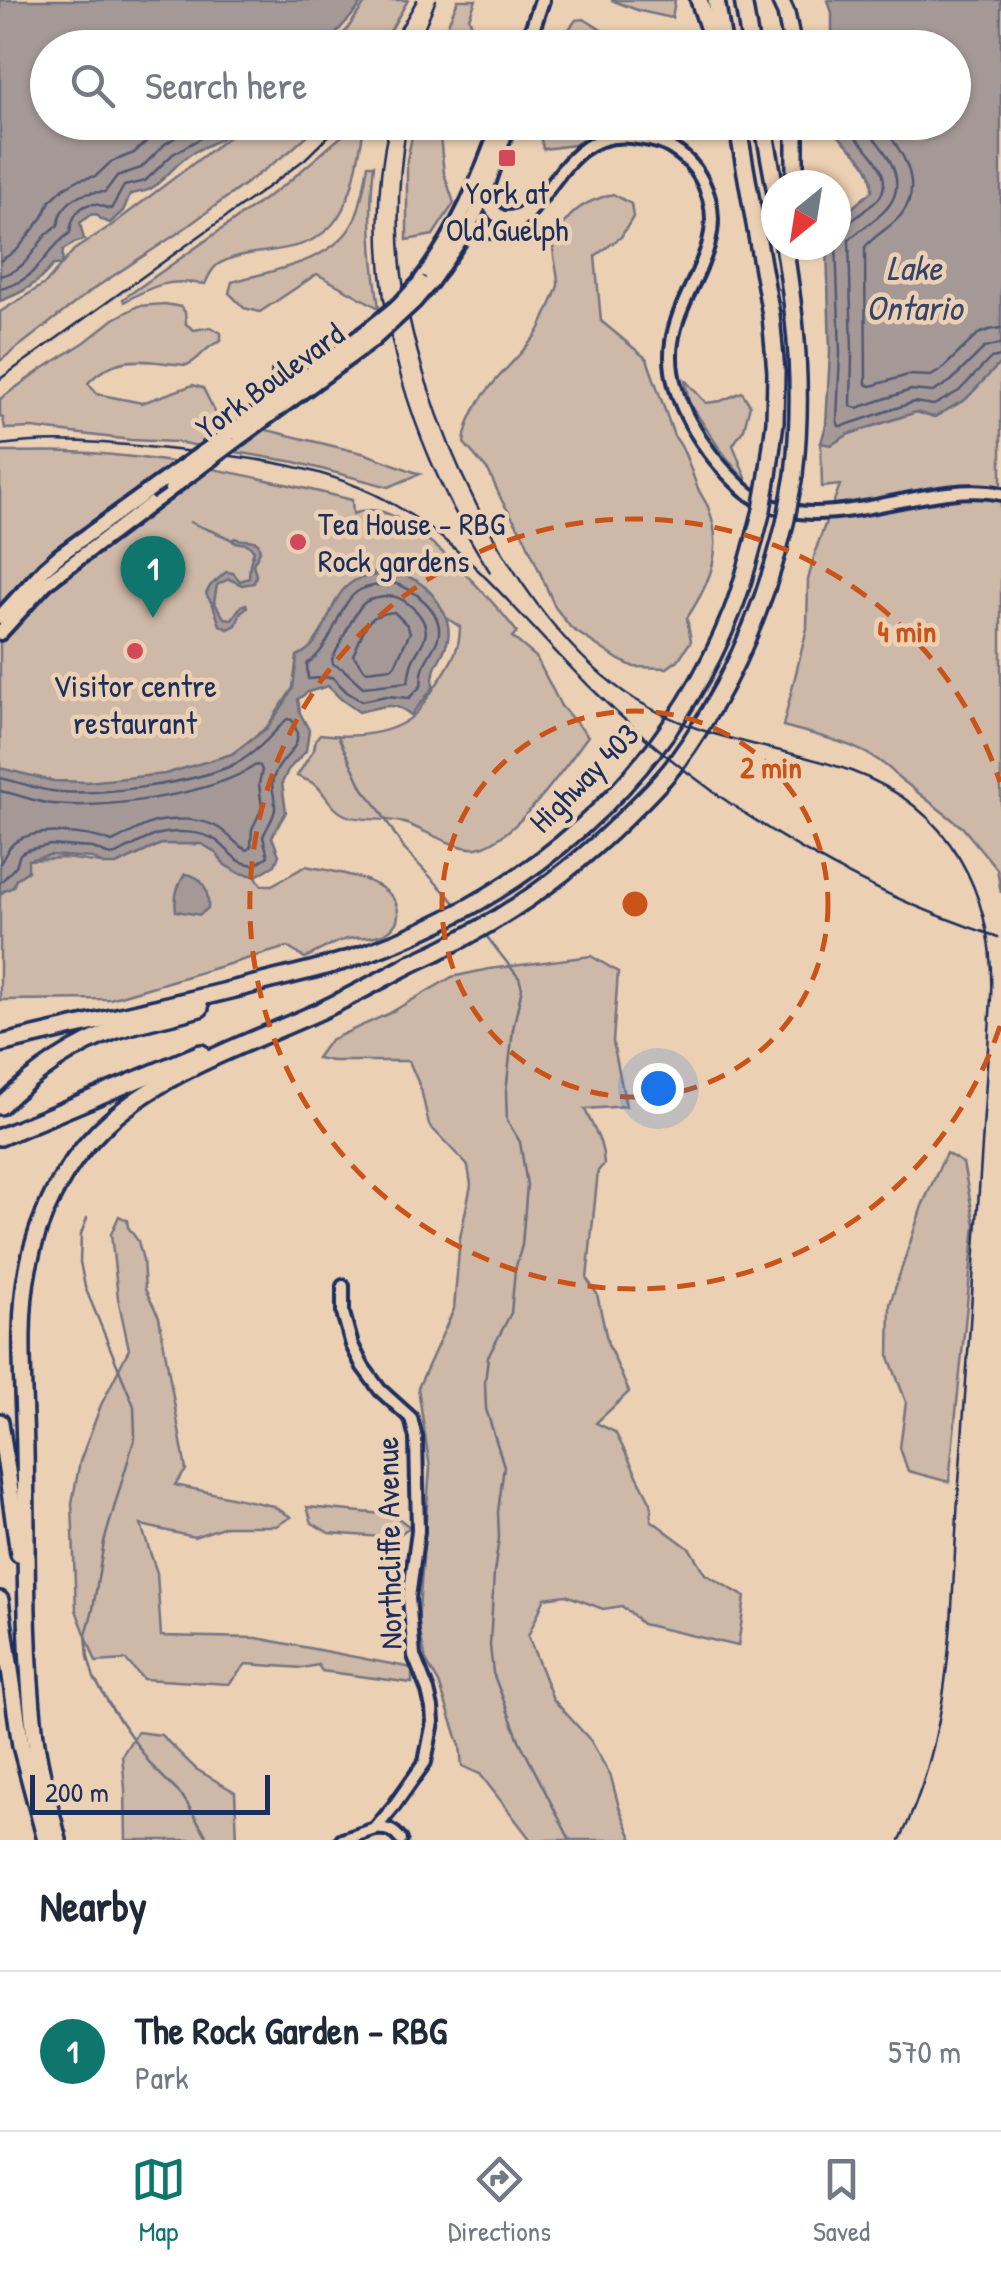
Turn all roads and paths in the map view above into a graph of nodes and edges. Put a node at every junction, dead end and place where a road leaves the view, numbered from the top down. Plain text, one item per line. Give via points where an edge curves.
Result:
1 (542, 0) edge
2 (550, 0) edge
3 (699, 0) edge
4 (716, 0) edge
5 (743, 0) edge
6 (780, 0) edge
7 (532, 30) edge
8 (540, 30) edge
9 (709, 30) edge
10 (721, 30) edge
11 (747, 30) edge
12 (789, 30) edge
13 (494, 140) edge
14 (504, 140) edge
15 (604, 140) edge
16 (652, 140) edge
17 (738, 140) edge
18 (766, 140) edge
19 (795, 140) edge
20 (772, 170) edge
21 (795, 170) edge
22 (485, 193) junction
23 (529, 211) junction
24 (464, 225) junction
25 (787, 260) edge
26 (794, 260) edge
27 (794, 304) junction
28 (279, 372) dead end
29 (292, 393) junction
30 (230, 438) junction
31 (1001, 494) edge
32 (0, 616) edge
33 (0, 633) edge
34 (414, 962) junction
35 (326, 966) junction
36 (0, 1044) edge
37 (0, 1106) edge
38 (0, 1137) edge
39 (344, 1286) dead end
40 (0, 1422) edge
41 (0, 1600) edge
42 (27, 1613) junction
43 (375, 1828) junction
44 (46, 1840) edge
45 (58, 1840) edge
46 (342, 1840) edge
47 (401, 1840) edge

1 - 7 main road
2 - 8 main road
3 - 9 highway
4 - 10 highway
5 - 11 highway
6 - 12 highway
13 - 24 main road, York Boulevard
14 - 22 main road, York Boulevard
15 - 23 street via 573,157
16 - 31 street via 691,164 712,210 705,256 671,344 685,410 722,469 747,492 796,511 821,513 960,490
17 - 35 highway, Highway 403, bridge via 771,315 775,422 762,510 732,612 703,674 642,768 568,840 464,910
18 - 20 highway
19 - 21 highway
22 - 23 main road via 499,217
22 - 24 main road, York Boulevard
23 - 24 street via 505,230
24 - 29 main road, York Boulevard, bridge via 426,281 371,335
25 - 27 highway, Highway 403
26 - 27 highway
27 - 34 highway, Highway 403, bridge via 800,423 794,475 775,568 725,684 672,768 604,839 540,892
28 - 29 street
29 - 30 main road, York Boulevard
30 - 32 main road, York Boulevard, bridge via 60,555
30 - 33 main road, York Boulevard, bridge via 46,583
34 - 38 highway, Highway 403
34 - 42 highway via 158,1086 99,1130 58,1186 39,1226 25,1293
35 - 36 highway, Highway 403
35 - 37 highway via 288,984 116,1031 63,1055
39 - 43 street, Northcliffe Avenue via 352,1346 380,1390 411,1418 416,1438 418,1531 410,1598 414,1656 432,1708 425,1762
40 - 42 highway
41 - 44 highway via 21,1746
42 - 45 highway via 34,1728
43 - 46 street
43 - 47 street

